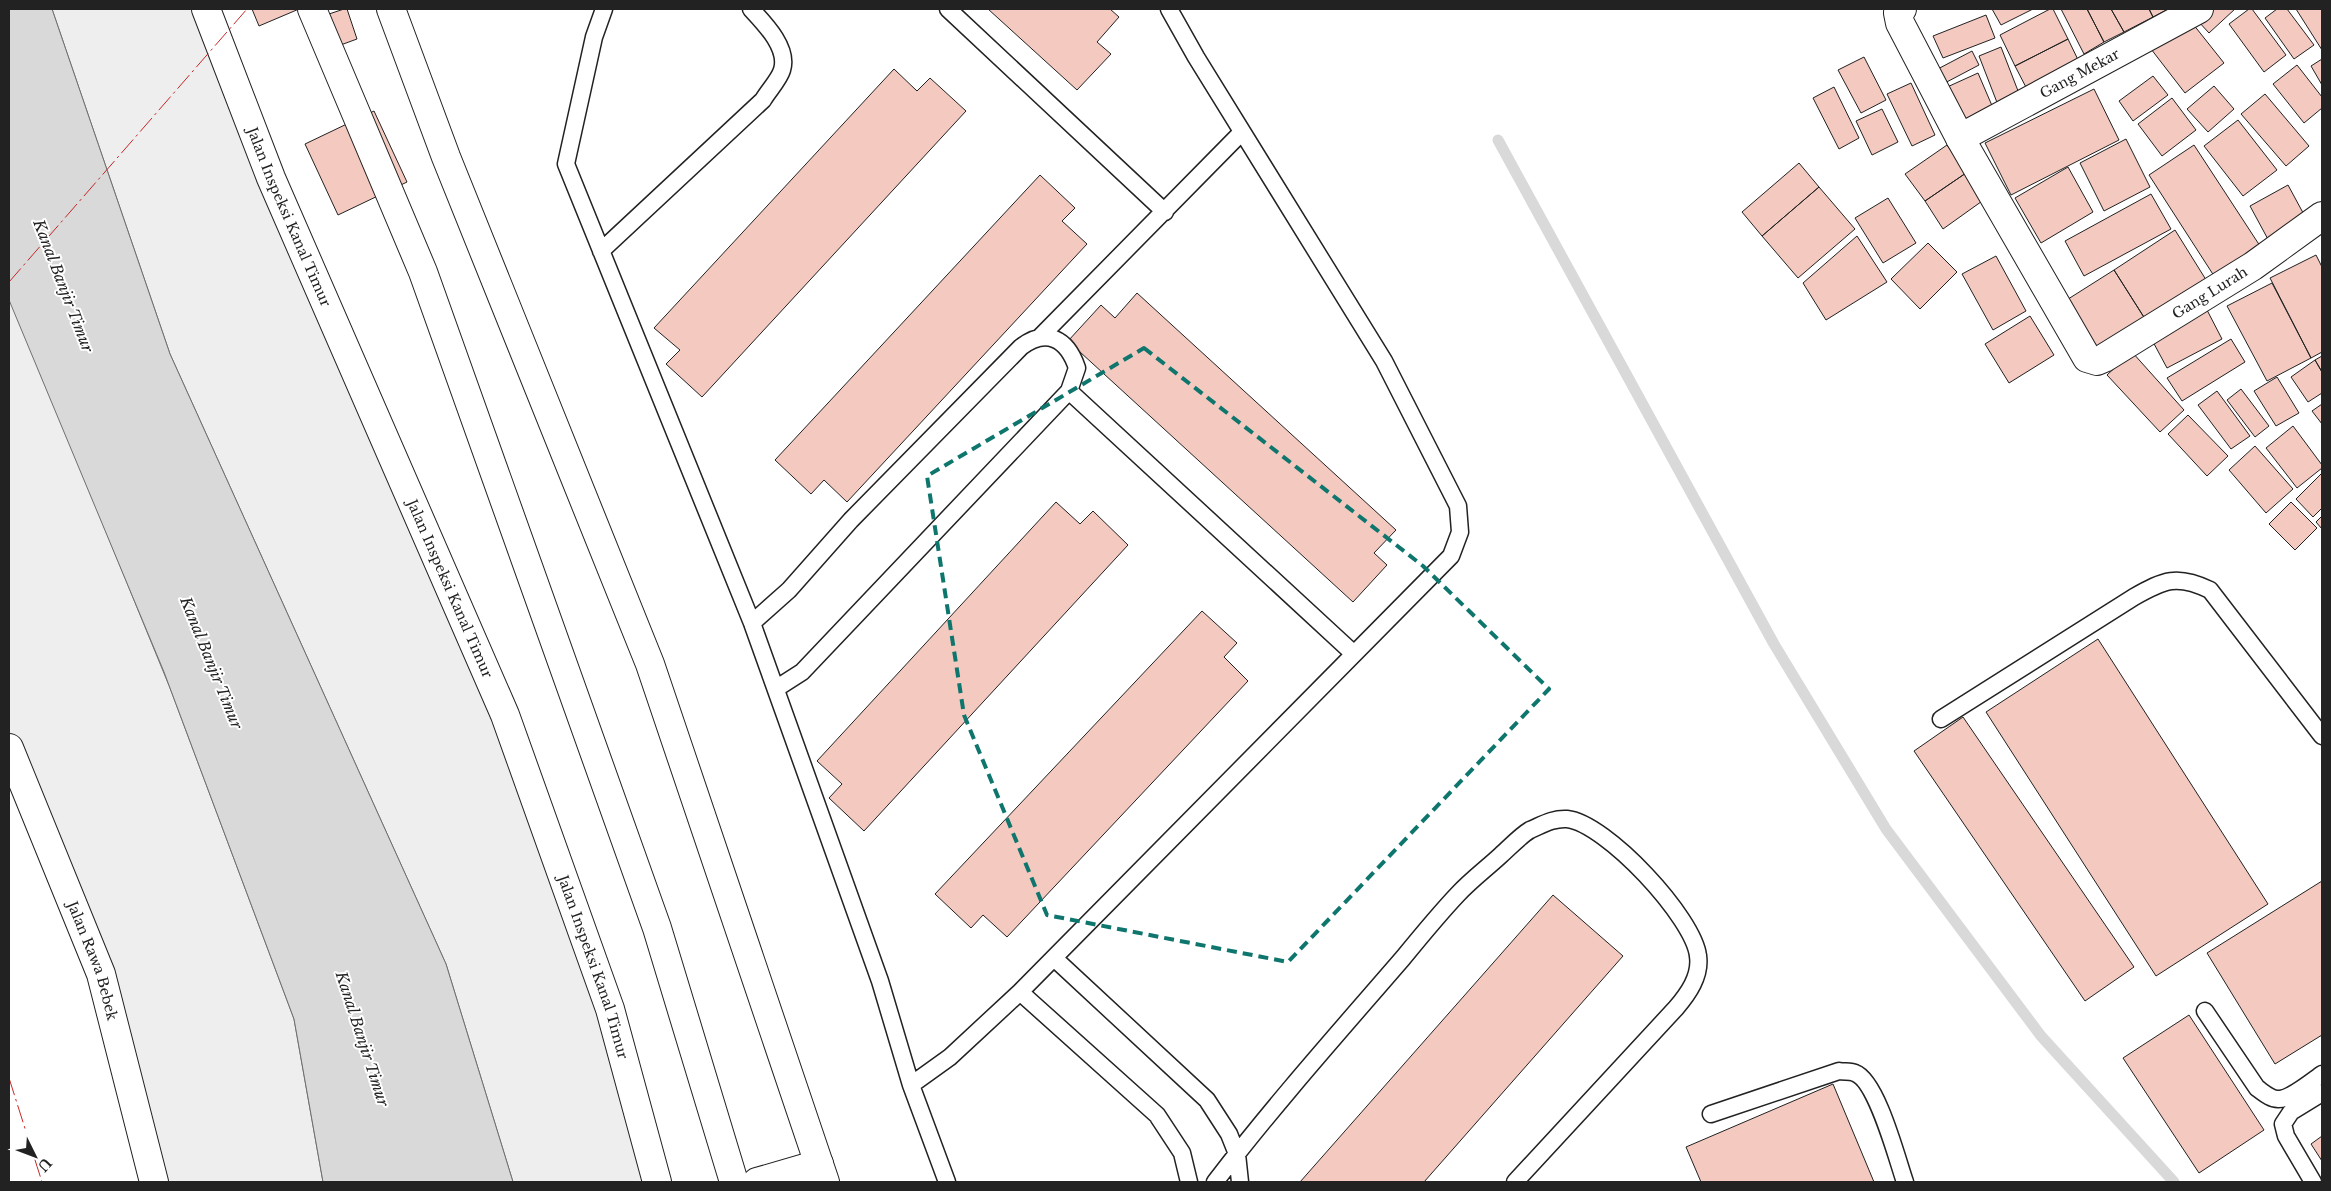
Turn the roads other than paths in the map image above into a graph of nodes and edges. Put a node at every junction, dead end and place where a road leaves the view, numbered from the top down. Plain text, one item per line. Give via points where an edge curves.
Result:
1 (206, 9) edge
2 (312, 9) edge
3 (390, 9) edge
4 (604, 9) edge
5 (751, 9) edge
6 (948, 9) edge
7 (1169, 9) edge
8 (1902, 9) edge
9 (2198, 9) edge
10 (1242, 132) junction
11 (1960, 138) junction
12 (1165, 212) junction
13 (2322, 216) edge
14 (601, 252) junction
15 (1041, 336) junction
16 (1069, 391) junction
17 (752, 623) junction
18 (1354, 654) junction
19 (776, 688) junction
20 (1941, 719) dead end
21 (2322, 736) edge
22 (9, 748) edge
23 (1054, 958) junction
24 (1020, 992) junction
25 (2205, 1011) dead end
26 (2322, 1074) edge
27 (911, 1085) junction
28 (2322, 1093) edge
29 (1711, 1114) dead end
30 (1237, 1154) junction
31 (822, 1173) edge
32 (154, 1182) edge
33 (657, 1182) edge
34 (734, 1182) edge
35 (757, 1182) edge
36 (947, 1182) edge
37 (1189, 1182) edge
38 (1215, 1182) edge
39 (1240, 1182) edge
40 (1515, 1182) edge
41 (1905, 1182) edge
42 (2314, 1182) edge

1 - 33 street, Jalan Inspeksi Kanal Timur via 271,178 505,715 610,1009
2 - 34 street via 423,272 658,928
3 - 31 street via 650,664
4 - 14 lane via 594,37 566,164
5 - 14 lane via 768,28 782,52 782,70 763,100
6 - 12 lane
7 - 10 lane
8 - 11 street via 1898,13 1900,23
9 - 11 street, Gang Mekar
10 - 12 lane
10 - 18 lane via 1384,361 1458,506 1460,532 1451,556
11 - 13 street, Gang Lurah via 2087,358 2092,361 2104,358 2253,266
12 - 15 lane
14 - 17 lane
15 - 16 lane via 1052,337 1059,342 1074,360 1077,368
15 - 17 lane via 1021,347 852,520 789,590
16 - 18 lane
16 - 19 lane via 802,672
17 - 19 lane
18 - 23 lane
19 - 27 lane via 880,981
20 - 21 lane via 2134,597 2155,585 2177,579 2210,590
22 - 32 street, Jalan Rawa Bebek via 101,974
23 - 24 lane
23 - 30 lane via 1207,1100 1229,1134
24 - 27 lane via 950,1057
24 - 37 lane via 1157,1116 1182,1153
25 - 26 lane via 2257,1088 2269,1096 2286,1098
27 - 36 lane
28 - 42 lane via 2291,1112 2283,1124 2286,1136
29 - 41 lane via 1839,1071 1855,1072 1876,1096
30 - 38 lane
30 - 39 lane
30 - 40 lane via 1459,893 1528,832 1551,821 1568,819 1611,844 1634,863 1671,902 1693,936 1699,957 1688,994
31 - 35 street

